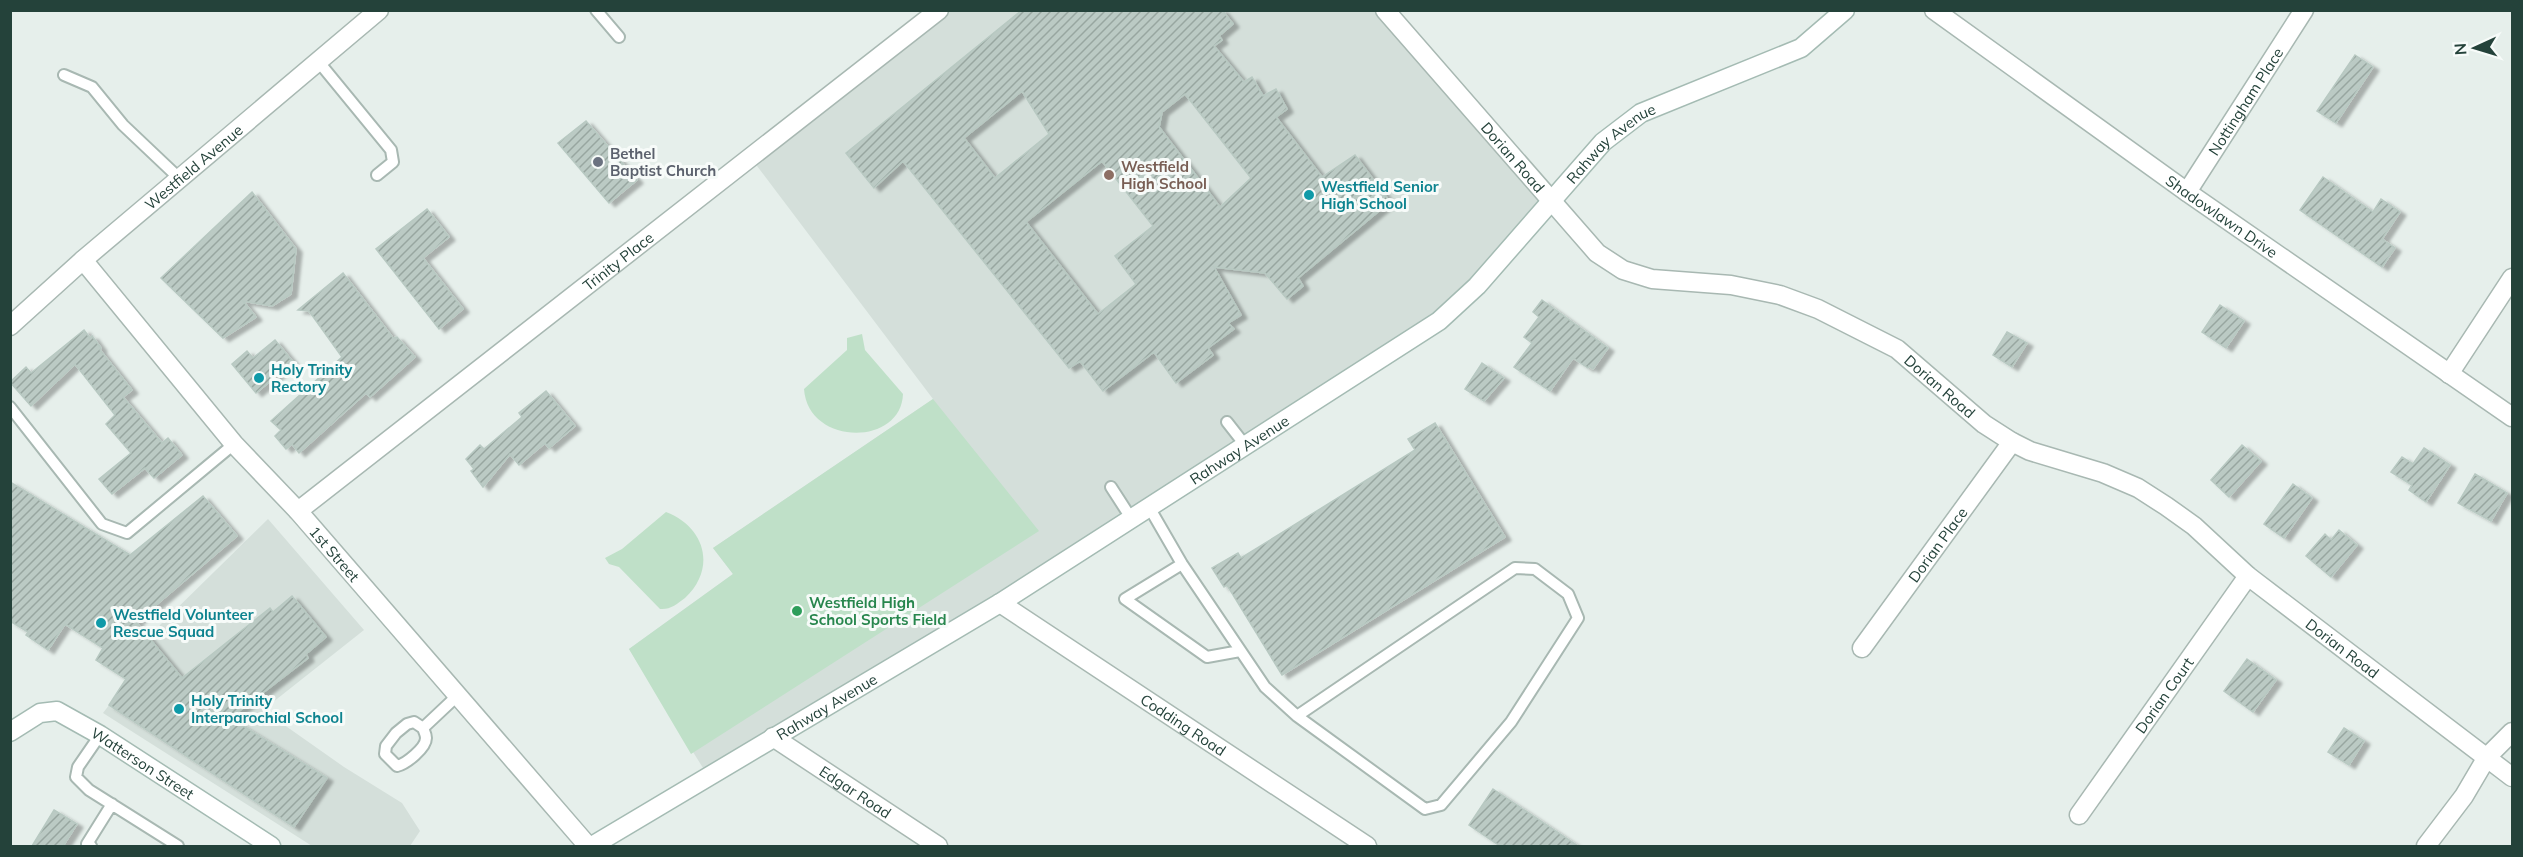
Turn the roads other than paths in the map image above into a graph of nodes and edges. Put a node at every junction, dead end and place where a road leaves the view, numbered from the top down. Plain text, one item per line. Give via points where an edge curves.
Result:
1 (379, 10) edge
2 (596, 10) edge
3 (939, 10) edge
4 (1385, 10) edge
5 (1845, 10) edge
6 (1934, 10) edge
7 (2304, 10) edge
8 (619, 37) dead end
9 (318, 61) junction
10 (64, 75) dead end
11 (377, 175) dead end
12 (180, 179) junction
13 (2187, 192) junction
14 (1551, 201) junction
15 (83, 260) junction
16 (2512, 278) edge
17 (10, 326) edge
18 (2449, 374) junction
19 (10, 407) edge
20 (2512, 417) edge
21 (1227, 422) dead end
22 (2012, 442) junction
23 (234, 444) junction
24 (1245, 445) junction
25 (1111, 487) dead end
26 (1149, 507) junction
27 (298, 511) junction
28 (1131, 518) junction
29 (1182, 564) junction
30 (2248, 576) junction
31 (1000, 603) junction
32 (1862, 648) dead end
33 (1240, 651) junction
34 (457, 696) junction
35 (1297, 716) junction
36 (423, 728) dead end
37 (10, 732) edge
38 (2512, 732) edge
39 (100, 735) junction
40 (773, 737) junction
41 (2487, 757) junction
42 (2512, 777) edge
43 (112, 804) junction
44 (2079, 814) dead end
45 (1356, 844) edge
46 (91, 846) edge
47 (178, 846) edge
48 (272, 846) edge
49 (590, 846) edge
50 (938, 846) edge
51 (2426, 846) edge

1 - 9 street, Westfield Avenue
2 - 8 lane
3 - 27 street, Trinity Place
4 - 14 street, Dorian Road
5 - 14 street, Rahway Avenue via 1801,48 1641,113 1602,142
6 - 13 street, Shadowlawn Drive
7 - 13 street, Nottingham Place
9 - 11 lane via 391,150 393,162
9 - 12 street, Westfield Avenue
10 - 12 lane via 92,87 123,125
12 - 15 street, Westfield Avenue
13 - 18 street, Shadowlawn Drive
14 - 22 street, Dorian Road via 1597,253 1623,270 1652,279 1731,285 1780,295 1855,326 1897,349 1984,424
14 - 24 street, Rahway Avenue via 1477,286 1439,321
15 - 17 street, Westfield Avenue
15 - 23 street, 1st Street
16 - 18 street
18 - 20 street, Shadowlawn Drive
19 - 23 lane via 102,524 126,533
21 - 24 lane
22 - 30 street, Dorian Road via 2138,488 2194,526
22 - 32 street, Dorian Place
23 - 27 street, 1st Street
24 - 26 street, Rahway Avenue
25 - 28 lane
26 - 28 street, Rahway Avenue
26 - 29 lane
27 - 34 street, 1st Street
28 - 31 street, Rahway Avenue
29 - 33 lane
29 - 33 lane via 1125,599 1207,657
30 - 41 street, Dorian Road
30 - 44 street, Dorian Court
31 - 40 street, Rahway Avenue
31 - 45 street, Codding Road
33 - 35 lane via 1265,687
34 - 36 lane
34 - 49 street, 1st Street
35 - 35 lane via 1425,809 1441,805 1511,722 1578,618 1568,594 1535,569 1515,568
37 - 39 street, Watterson Street via 40,713 57,711
38 - 41 street
39 - 43 lane via 78,767 76,777
39 - 48 street, Watterson Street
40 - 49 street, Rahway Avenue
40 - 50 street, Edgar Road
41 - 42 street, Dorian Road
41 - 51 street
43 - 46 lane via 87,844
43 - 47 lane

